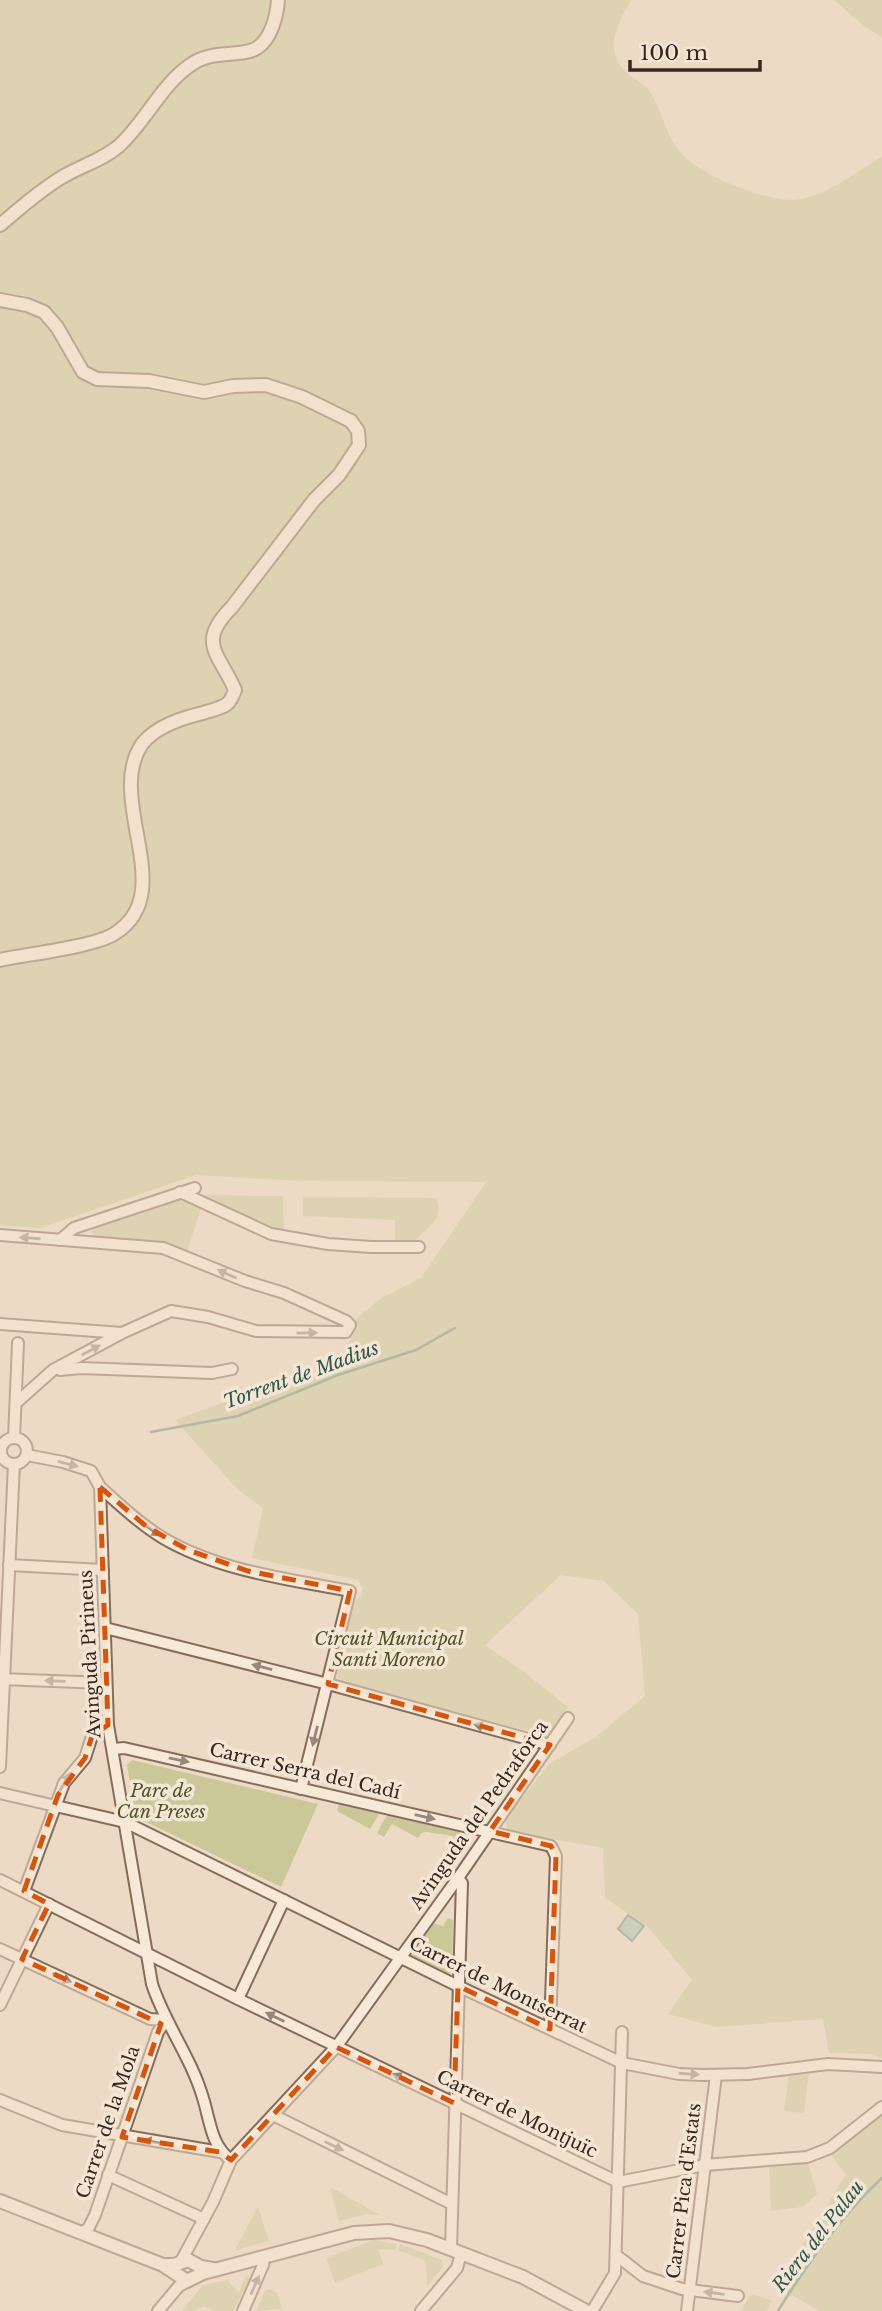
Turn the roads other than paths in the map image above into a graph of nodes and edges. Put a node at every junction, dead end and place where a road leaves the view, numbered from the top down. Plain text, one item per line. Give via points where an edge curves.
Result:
1 (278, 0) edge
2 (0, 225) edge
3 (0, 300) edge
4 (0, 960) edge
5 (195, 1188) dead end
6 (180, 1192) junction
7 (0, 1236) edge
8 (60, 1240) junction
9 (419, 1247) dead end
10 (0, 1324) edge
11 (122, 1333) junction
12 (18, 1343) dead end
13 (232, 1369) dead end
14 (53, 1370) junction
15 (16, 1403) junction
16 (14, 1438) junction
17 (1, 1448) edge
18 (27, 1455) junction
19 (14, 1464) junction
20 (100, 1487) junction
21 (5, 1501) edge
22 (9, 1565) junction
23 (103, 1570) junction
24 (4, 1598) edge
25 (104, 1628) junction
26 (2, 1679) edge
27 (105, 1683) junction
28 (328, 1684) junction
29 (568, 1718) dead end
30 (108, 1726) junction
31 (550, 1745) junction
32 (113, 1749) junction
33 (0, 1767) edge
34 (301, 1789) junction
35 (0, 1793) edge
36 (54, 1806) junction
37 (125, 1822) junction
38 (490, 1831) junction
39 (0, 1880) edge
40 (455, 1882) junction
41 (23, 1891) junction
42 (284, 1900) junction
43 (49, 1904) junction
44 (437, 1906) junction
45 (460, 1913) junction
46 (0, 1948) edge
47 (147, 1953) junction
48 (400, 1957) junction
49 (22, 1959) junction
50 (457, 1986) junction
51 (238, 1999) junction
52 (0, 2005) edge
53 (166, 2020) junction
54 (550, 2029) junction
55 (622, 2032) dead end
56 (336, 2047) junction
57 (622, 2063) junction
58 (882, 2067) edge
59 (716, 2075) junction
60 (0, 2100) edge
61 (454, 2103) junction
62 (882, 2107) edge
63 (273, 2115) junction
64 (122, 2137) junction
65 (220, 2152) junction
66 (231, 2160) junction
67 (705, 2165) junction
68 (108, 2175) junction
69 (618, 2182) junction
70 (0, 2201) edge
71 (452, 2204) junction
72 (204, 2218) junction
73 (81, 2232) junction
74 (456, 2252) junction
75 (616, 2255) junction
76 (264, 2258) junction
77 (184, 2269) junction
78 (690, 2290) junction
79 (738, 2297) dead end
80 (591, 2310) edge
81 (158, 2311) edge
82 (243, 2311) edge
83 (421, 2311) edge
84 (687, 2311) edge

1 - 2 street via 273,24 257,48 216,54 194,63 121,143 61,177
3 - 4 street via 44,312 83,372 97,379 149,381 204,391 266,385 351,421 359,445 218,622 212,635 235,690 230,702 168,724 142,744 132,773 133,821 144,888 132,917 114,934
5 - 6 street
6 - 8 street via 74,1228
6 - 9 street via 271,1234 328,1244
8 -> 7 street
11 -> 8 street via 171,1311 256,1332 346,1332 349,1325 284,1293 163,1248
10 - 11 street
14 -> 11 street
12 - 15 street
13 - 14 street via 212,1373
14 - 15 street
15 - 16 street
16 - 17 street
16 - 18 street via 25,1443
17 - 19 street via 4,1459
18 - 19 street
18 -> 20 street via 91,1471
19 - 21 street
20 - 23 street, Avinguda Pirineus
20 -> 28 street via 147,1527 188,1550 248,1571 350,1591
21 - 22 street
22 - 23 street
22 - 24 street
23 - 25 street, Avinguda Pirineus
24 - 26 street
25 - 27 street, Avinguda Pirineus
28 -> 25 street
27 -> 26 street
26 - 33 street
27 - 30 street, Avinguda Pirineus
31 -> 28 street
28 -> 34 street
29 - 31 street, Avinguda del Pedraforca
30 - 32 street, Avinguda Pirineus
36 -> 30 street via 64,1783 85,1758 92,1736
31 - 38 street, Avinguda del Pedraforca
32 -> 34 street, Carrer Serra del Cadí
32 - 37 street, Avinguda Pirineus
34 -> 38 street, Carrer Serra del Cadí
35 - 36 street, Carrer de Montserrat
36 - 37 street, Carrer de Montserrat
36 - 41 street
37 - 42 street, Carrer de Montserrat
37 - 47 street, Avinguda Pirineus
38 - 40 street, Avinguda del Pedraforca
38 - 54 street, Carrer Serra del Cadí via 551,1846 556,1856
39 - 41 street, Carrer de Montjuïc
40 - 44 street, Avinguda del Pedraforca
40 - 45 street via 462,1883
41 - 43 street, Carrer de Montjuïc
42 - 48 street, Carrer de Montserrat
42 - 51 street
43 - 47 street, Carrer de Montjuïc
43 - 49 street
44 - 45 street
44 - 48 street, Avinguda del Pedraforca
45 - 50 street
46 - 49 street
47 - 51 street, Carrer de Montjuïc
47 - 53 street, Avinguda Pirineus via 152,1984
48 - 50 street, Carrer de Montserrat
48 - 56 street, Avinguda del Pedraforca
49 - 52 street
49 -> 53 street via 150,2019
50 - 54 street, Carrer de Montserrat
50 - 61 street
56 -> 51 street, Carrer de Montjuïc
53 - 64 street, Carrer de la Mola
53 - 65 street, Avinguda Pirineus via 196,2076
54 - 57 street, Carrer de Montserrat
55 - 57 street
61 -> 56 street, Carrer de Montjuïc
56 - 63 street, Avinguda del Pedraforca
57 -> 59 street, Carrer de Montserrat via 678,2074
57 - 69 street
58 - 59 street, Carrer de Montserrat via 828,2064
59 - 67 street, Carrer Pica d'Estats
60 - 64 street via 62,2125
61 - 69 street, Carrer de Montjuïc
61 - 71 street
62 - 67 street via 830,2148 807,2157
63 - 66 street, Avinguda del Pedraforca
63 -> 71 street
65 -> 64 street
64 - 68 street, Carrer de la Mola
65 - 66 street
66 - 72 street
67 - 69 street
67 - 78 street, Carrer Pica d'Estats
68 - 72 street
68 - 73 street, Carrer de la Mola via 92,2222
69 - 75 street
70 - 73 street
71 - 74 street
72 - 77 street
73 - 77 street
74 - 76 street via 403,2234 374,2230
74 - 80 street
74 - 83 street via 457,2268
75 - 78 street via 643,2276
75 - 80 street via 615,2273
76 - 77 street via 217,2269
82 -> 76 street
77 - 81 street
79 -> 78 street
78 - 84 street, Carrer Pica d'Estats

